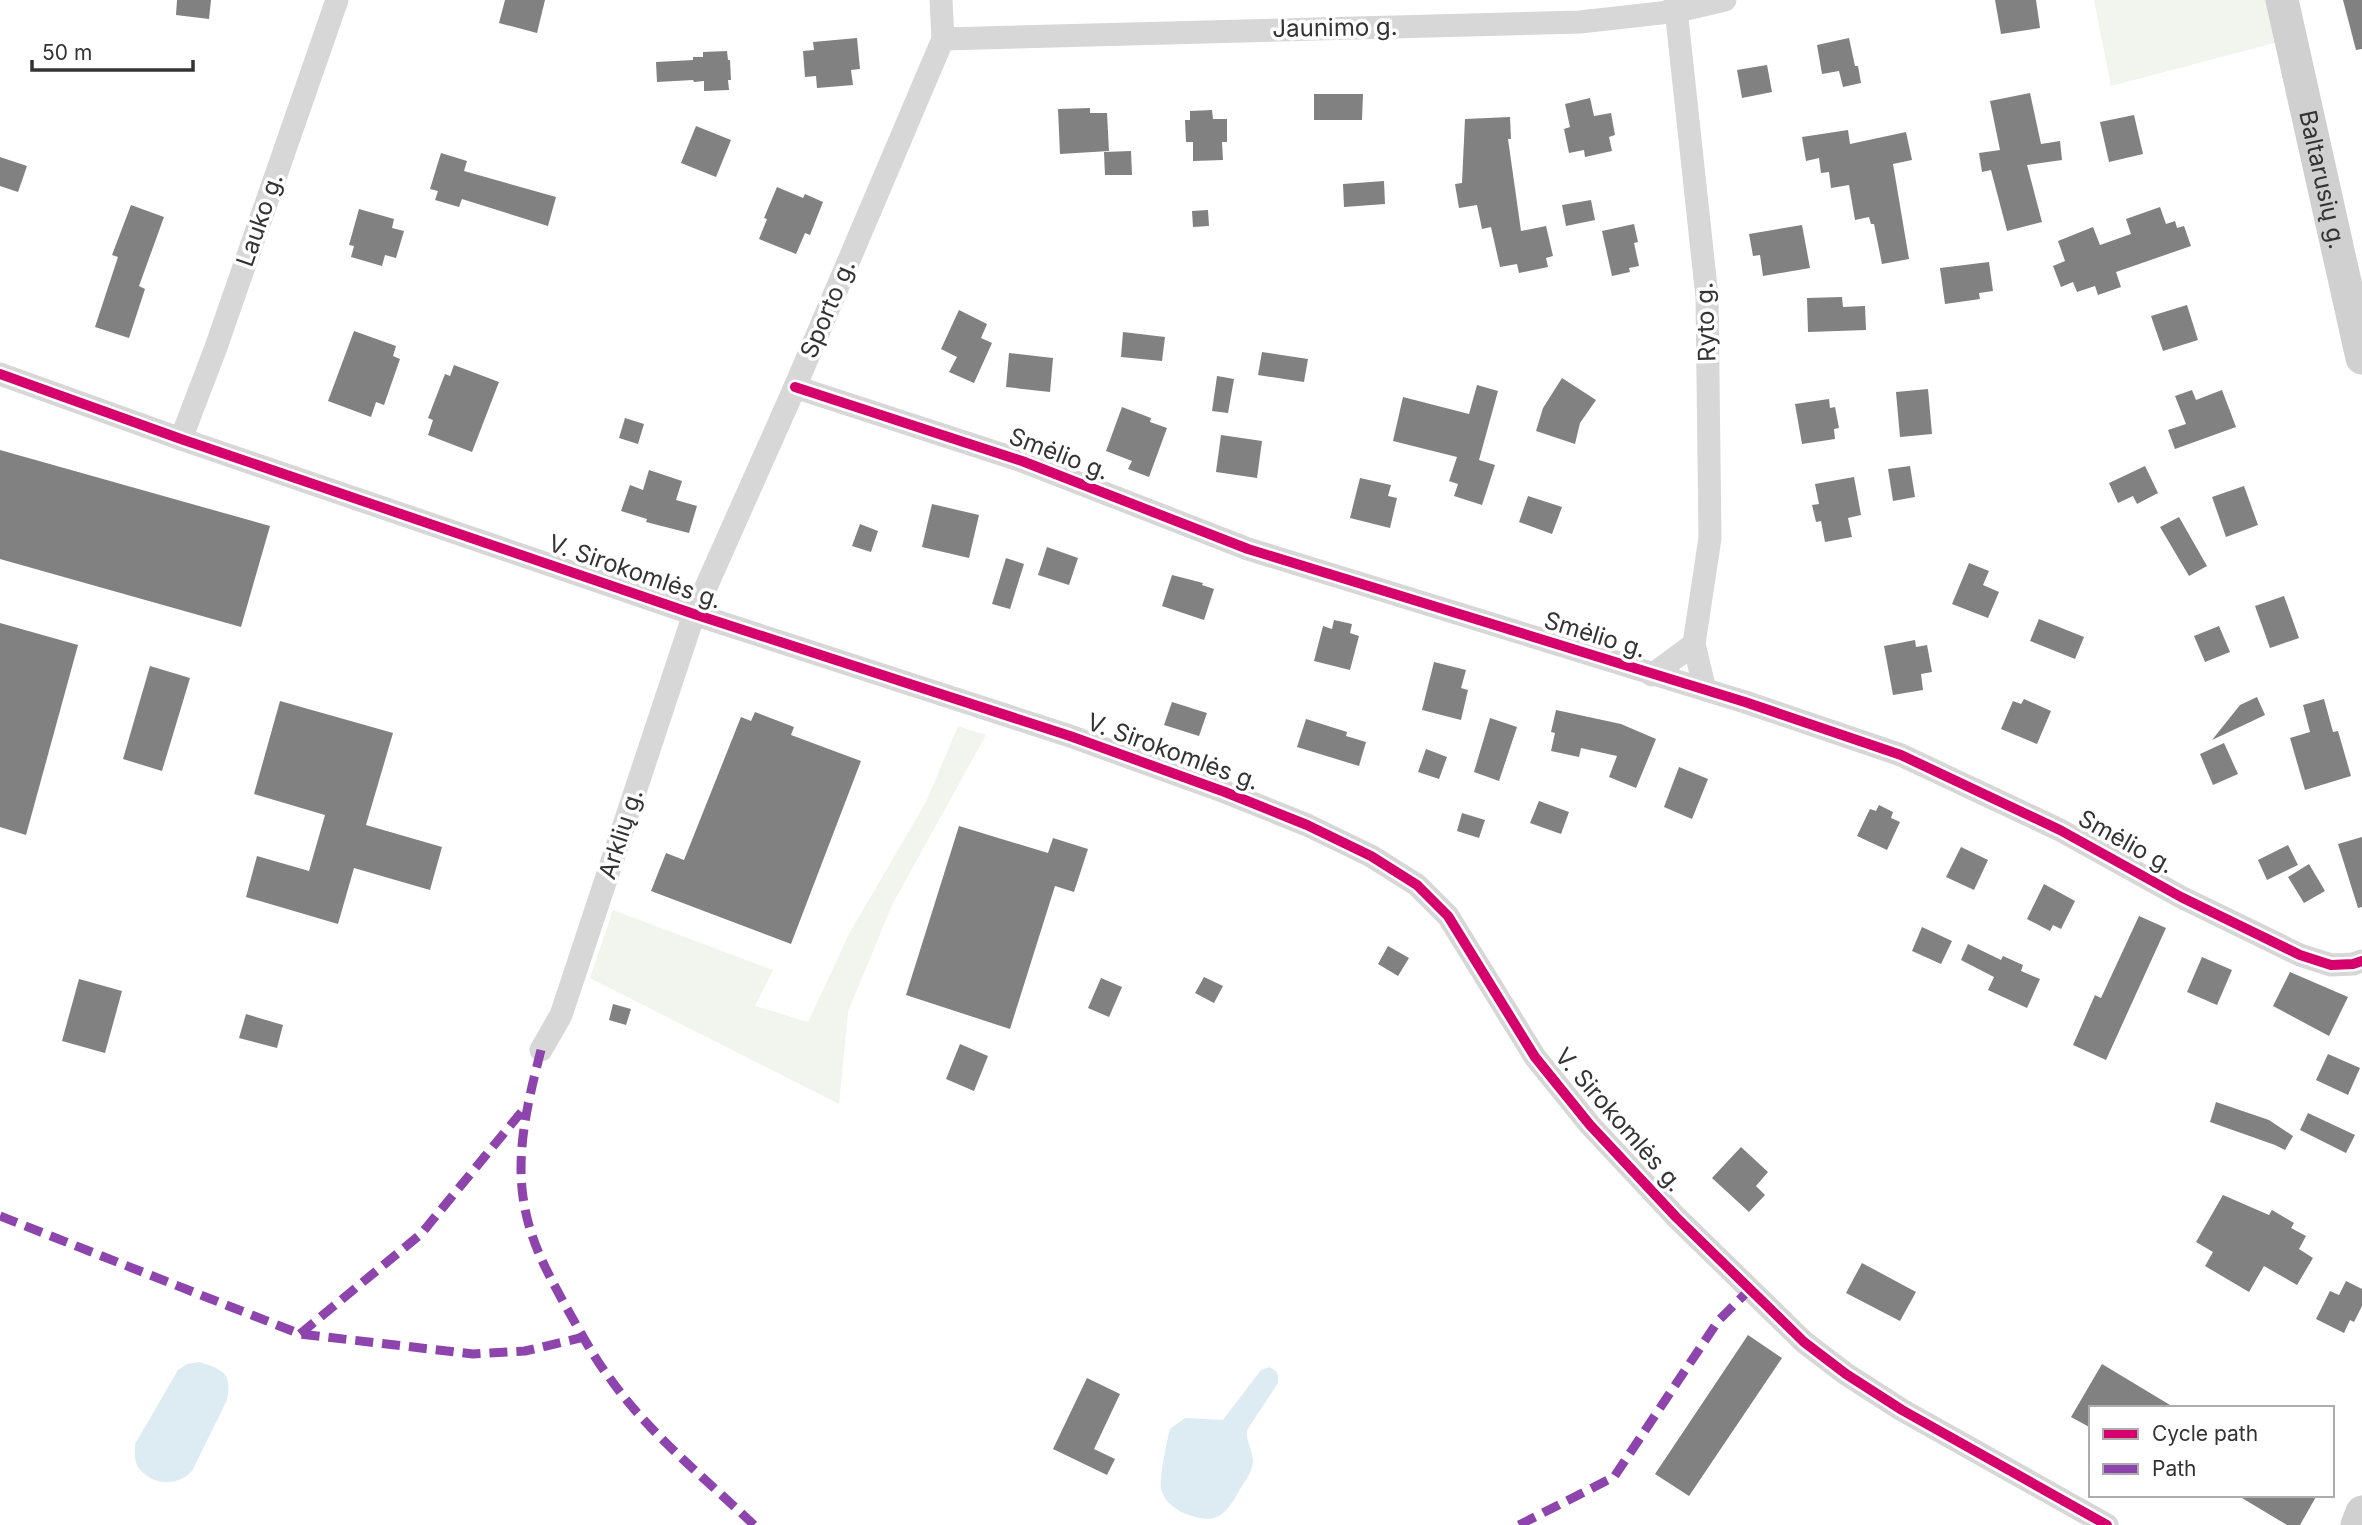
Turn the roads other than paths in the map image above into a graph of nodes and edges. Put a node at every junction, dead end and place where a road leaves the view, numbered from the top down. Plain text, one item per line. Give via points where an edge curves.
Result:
1 (337, 0) edge
2 (941, 0) edge
3 (1725, 0) edge
4 (2281, 0) edge
5 (1676, 6) edge
6 (943, 39) junction
7 (2362, 358) edge
8 (0, 374) edge
9 (795, 387) junction
10 (181, 439) junction
11 (694, 614) junction
12 (1694, 644) junction
13 (1652, 675) junction
14 (1705, 690) junction
15 (2362, 961) edge
16 (541, 1050) dead end
17 (2362, 1512) edge
18 (2107, 1525) edge
19 (2357, 1525) edge

1 - 10 street, Lauko g.
2 - 6 street, Sporto g.
3 - 5 street, Jaunimo g.
4 - 7 main road, Baltarusių g.
5 - 6 street, Jaunimo g. via 1580,22
5 - 12 street, Ryto g. via 1707,297 1710,538
6 - 9 street, Sporto g.
8 - 10 street, V. Sirokomlės g.
9 - 11 street, Sporto g.
9 - 13 street, Smėlio g. via 1022,461 1248,549
10 - 11 street, V. Sirokomlės g.
11 - 16 street, Arklių g. via 561,1015
11 - 18 street, V. Sirokomlės g. via 1070,736 1225,792 1318,830 1417,885 1448,916 1535,1057 1590,1125 1804,1342 1902,1410
12 - 13 street
12 - 14 street, Ryto g.
13 - 14 street, Smėlio g.
14 - 15 street, Smėlio g. via 1901,755 2060,830 2181,897 2300,955 2331,965
17 - 19 main road

